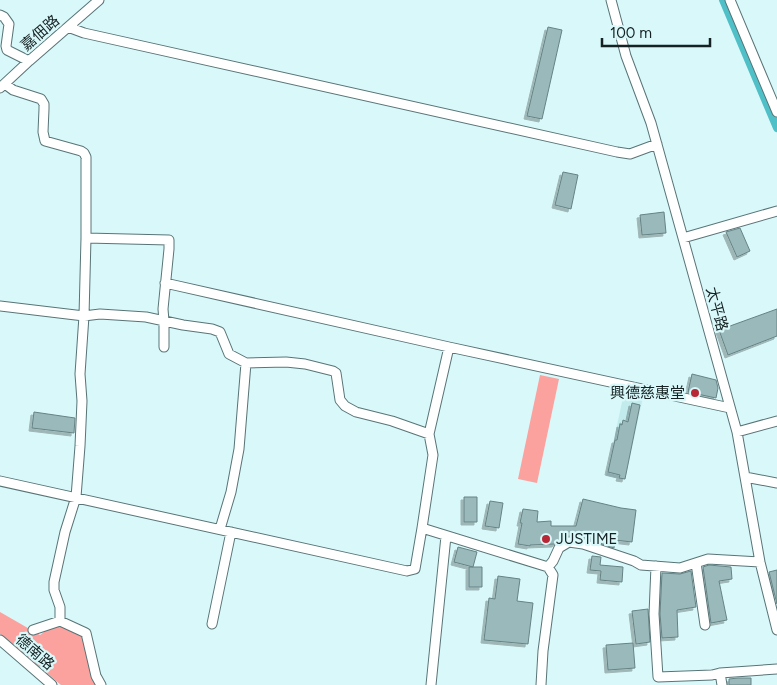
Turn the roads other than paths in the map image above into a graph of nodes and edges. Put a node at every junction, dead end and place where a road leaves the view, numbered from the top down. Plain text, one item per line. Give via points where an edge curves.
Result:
1 (99, 0) edge
2 (611, 0) edge
3 (730, 0) edge
4 (0, 15) edge
5 (68, 27) junction
6 (29, 60) junction
7 (3, 86) edge
8 (777, 112) edge
9 (657, 144) junction
10 (777, 211) edge
11 (86, 238) junction
12 (683, 238) junction
13 (165, 283) junction
14 (0, 306) edge
15 (84, 316) junction
16 (164, 320) junction
17 (164, 347) dead end
18 (449, 347) junction
19 (246, 363) junction
20 (730, 408) junction
21 (777, 421) edge
22 (736, 432) junction
23 (430, 434) junction
24 (745, 477) junction
25 (0, 480) edge
26 (777, 483) edge
27 (76, 497) junction
28 (422, 528) junction
29 (220, 529) junction
30 (231, 532) junction
31 (446, 536) junction
32 (760, 562) junction
33 (696, 563) junction
34 (656, 566) junction
35 (548, 567) junction
36 (60, 621) junction
37 (212, 624) dead end
38 (705, 625) dead end
39 (33, 630) dead end
40 (777, 630) edge
41 (0, 640) edge
42 (777, 669) edge
43 (720, 673) junction
44 (52, 685) edge
45 (102, 685) edge
46 (431, 685) edge
47 (541, 685) edge
48 (722, 685) edge

1 - 5 street, 嘉佃路
2 - 9 street, 太平路 via 626,56
3 - 8 street
4 - 6 street via 9,24 7,50
5 - 6 street, 嘉佃路
5 - 9 street via 617,152 630,154
6 - 7 street, 嘉佃路
7 - 11 street via 41,99 44,104 45,142 84,153
9 - 12 street, 太平路
10 - 12 street
11 - 13 street via 169,240
11 - 15 street
12 - 20 street, 太平路
13 - 16 street
13 - 18 street
14 - 15 street
15 - 16 street via 146,316
15 - 27 street
16 - 17 street
16 - 19 street via 220,332 229,354
18 - 20 street
18 - 23 street
19 - 23 street via 286,362 333,371 338,380 340,400 345,406
19 - 29 street via 239,449
20 - 22 street, 太平路
21 - 22 street
22 - 24 street, 太平路
23 - 28 street via 433,456
24 - 26 street
24 - 32 street, 太平路
25 - 27 street
27 - 29 street
27 - 36 street via 54,582
28 - 30 street via 415,569 408,571
28 - 31 street
29 - 30 street
30 - 37 street
31 - 35 street
31 - 46 street
32 - 33 street via 708,559
32 - 40 street, 太平路
33 - 34 street via 680,568
33 - 38 street
34 - 35 street via 641,565 569,542 559,548
34 - 43 street via 654,614 658,677
35 - 47 street via 554,575
36 - 39 street
36 - 45 street via 86,633 96,676
41 - 44 street, 德南路
42 - 43 street
43 - 48 street

